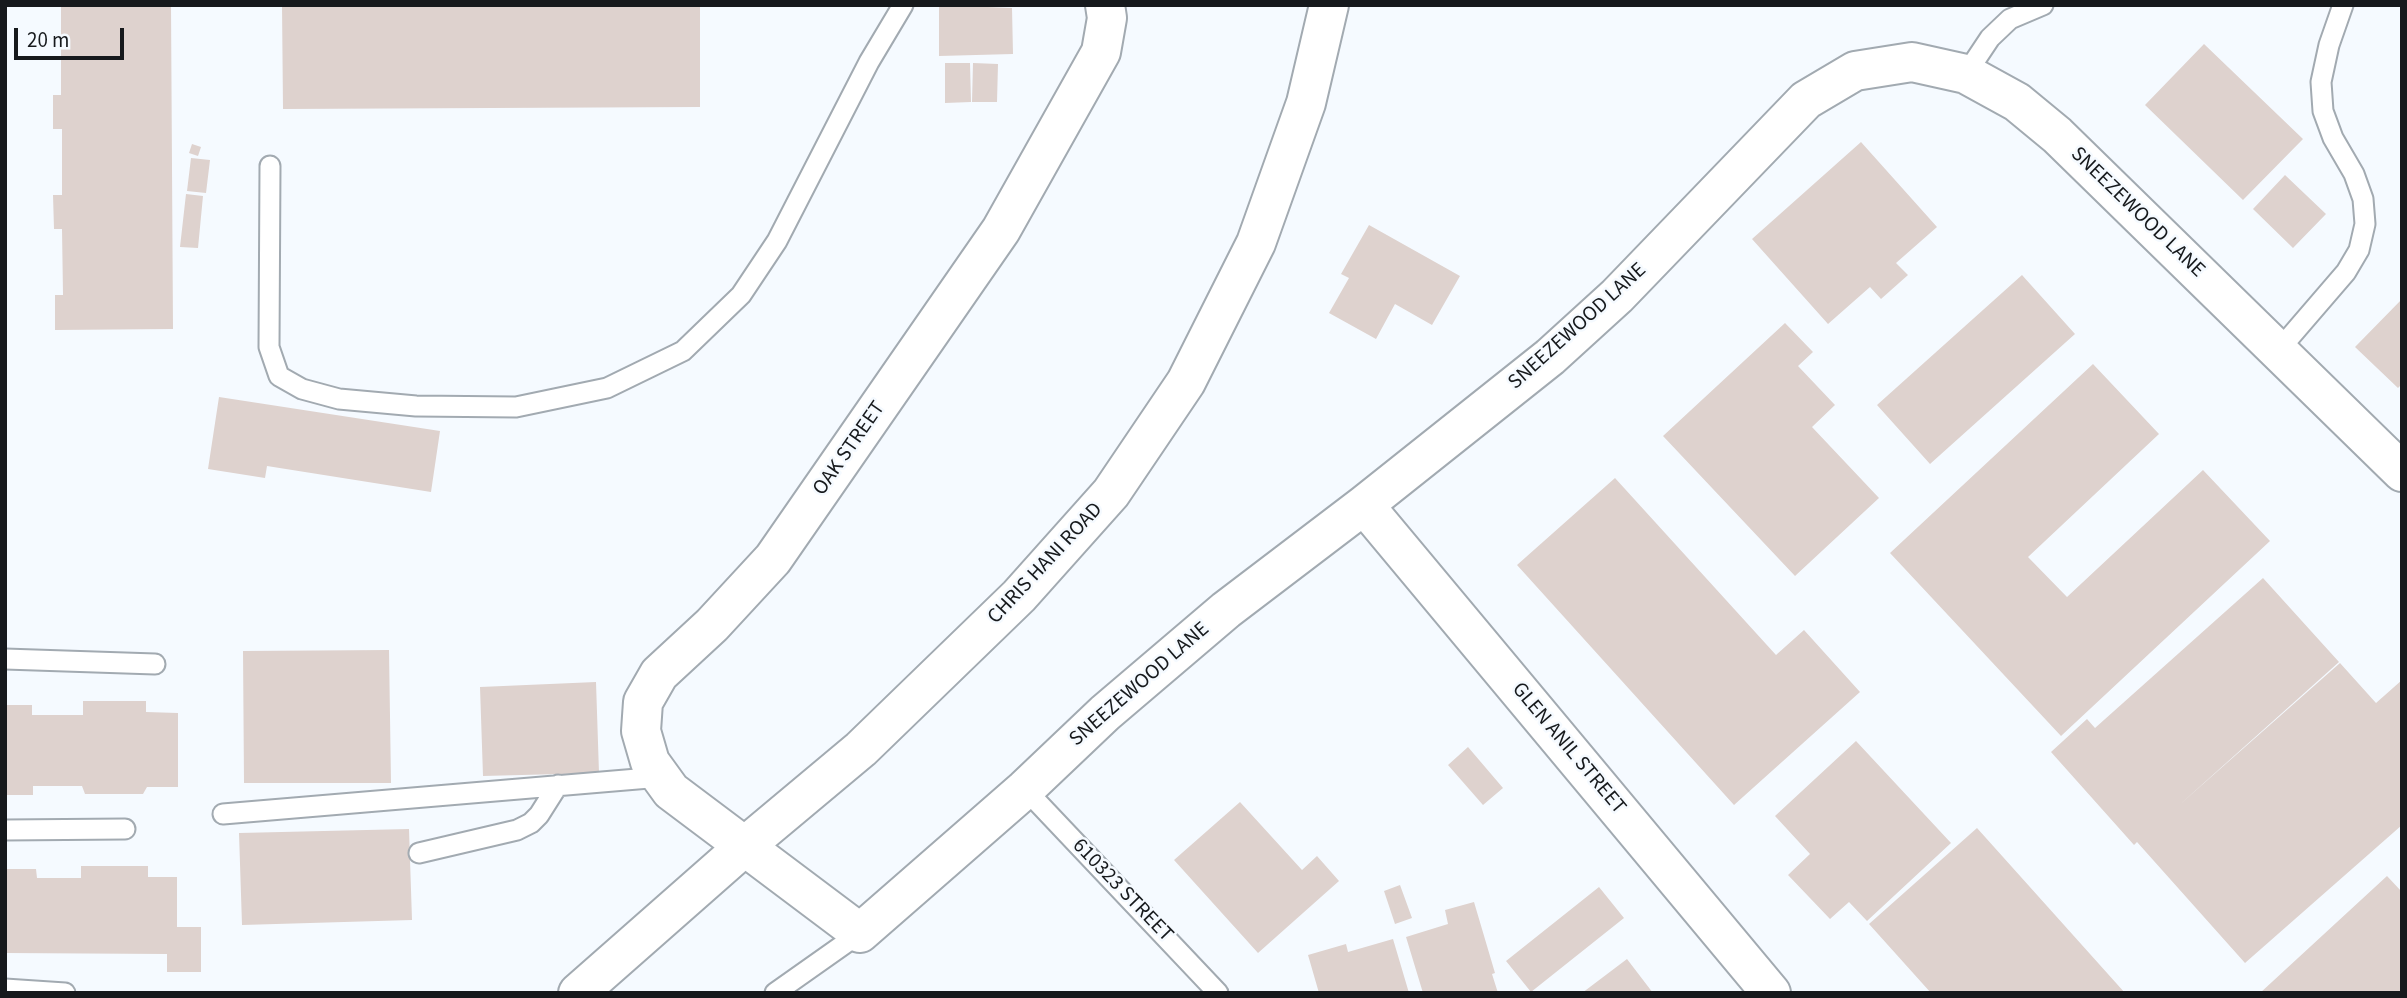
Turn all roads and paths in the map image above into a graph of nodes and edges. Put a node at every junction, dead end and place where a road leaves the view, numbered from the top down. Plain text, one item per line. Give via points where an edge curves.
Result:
1 (903, 5) edge
2 (1105, 5) edge
3 (1329, 5) edge
4 (2043, 5) edge
5 (2343, 5) edge
6 (1966, 74) junction
7 (270, 166) dead end
8 (2278, 351) junction
9 (2402, 472) edge
10 (1364, 505) junction
11 (5, 659) edge
12 (155, 664) dead end
13 (661, 777) junction
14 (558, 785) junction
15 (1025, 789) junction
16 (223, 814) dead end
17 (125, 829) dead end
18 (5, 830) edge
19 (745, 846) junction
20 (419, 853) dead end
21 (860, 933) junction
22 (5, 989) edge
23 (65, 993) edge
24 (579, 993) edge
25 (775, 993) edge
26 (1218, 993) edge
27 (1771, 993) edge

1 - 7 lane via 777,241 741,295 683,351 607,388 516,407 416,406 339,399 302,389 279,376 269,347
2 - 13 street, OAK STREET via 1101,52 1001,230 774,559 659,674 643,702 641,731 650,762
3 - 19 street, CHRIS HANI ROAD via 1306,103 1256,243 1186,382 1111,493 1019,596 880,730
4 - 6 lane via 2010,19 1990,38
5 - 8 lane via 2321,82 2323,111 2354,174 2365,224 2359,250 2346,272
6 - 8 street, SNEEZEWOOD LANE via 2017,102 2057,135
6 - 10 street, SNEEZEWOOD LANE via 1912,62 1855,71 1806,100 1617,296 1550,357
8 - 9 street, SNEEZEWOOD LANE
10 - 15 street, SNEEZEWOOD LANE via 1226,610 1105,713
10 - 27 street, GLEN ANIL STREET
11 - 12 lane
13 - 14 lane
13 - 19 street, OAK STREET via 671,791
14 - 16 lane
14 - 20 lane via 539,815 524,827
15 - 21 street, SNEEZEWOOD LANE
15 - 26 lane, 610323 STREET
17 - 18 lane
19 - 21 street
19 - 24 street, CHRIS HANI ROAD
21 - 25 lane
22 - 23 lane

